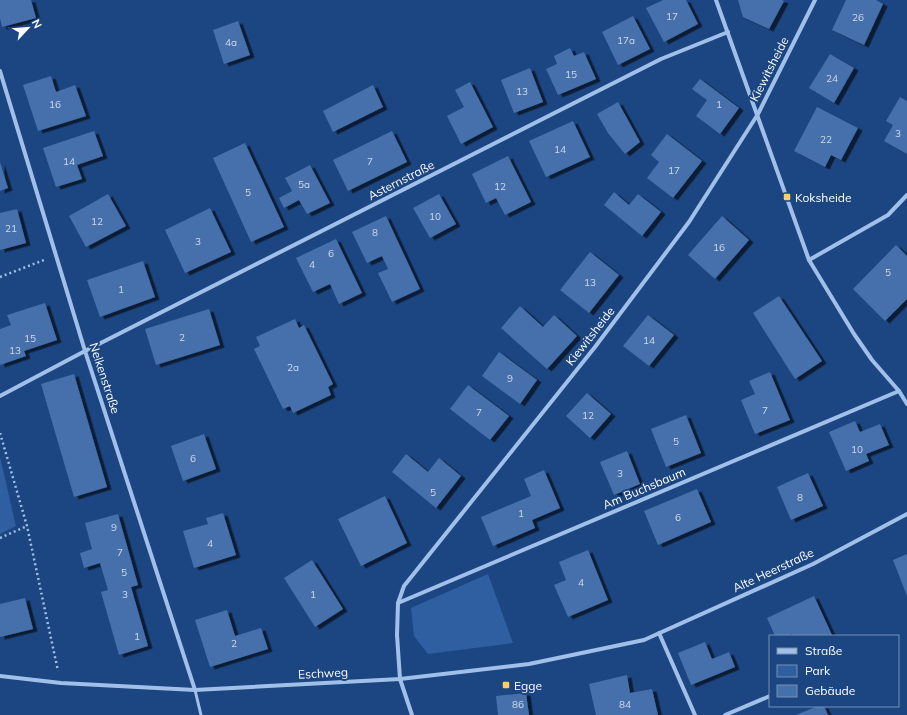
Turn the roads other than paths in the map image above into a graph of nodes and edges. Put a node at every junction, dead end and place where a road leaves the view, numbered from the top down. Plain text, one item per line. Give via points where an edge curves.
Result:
1 (716, 0) edge
2 (815, 0) edge
3 (728, 32) junction
4 (0, 71) edge
5 (758, 114) junction
6 (907, 195) edge
7 (810, 260) junction
8 (85, 350) junction
9 (899, 391) junction
10 (0, 396) edge
11 (907, 404) edge
12 (907, 514) edge
13 (398, 603) junction
14 (659, 633) junction
15 (644, 640) joint
16 (0, 676) edge
17 (400, 679) junction
18 (195, 690) junction
19 (769, 696) edge
20 (201, 715) edge
21 (412, 715) edge
22 (695, 715) edge
23 (725, 715) edge

1 - 3 street
2 - 5 street, Kiewitsheide
3 - 5 street
3 - 8 street, Asternstraße via 661,59
4 - 8 street, Nelkenstraße
5 - 7 street
5 - 13 street, Kiewitsheide via 689,222 595,347 404,586
6 - 7 street via 888,215
7 - 9 street via 854,334
8 - 10 street, Asternstraße
8 - 18 street, Nelkenstraße
9 - 11 street
9 - 13 street, Am Buchsbaum
12 - 14 street, Alte Heerstraße via 813,564
13 - 17 street, Kiewitsheide
14 - 15 street, Alte Heerstraße
14 - 22 street
15 - 17 street, Eschweg via 529,664
16 - 18 street, Eschweg via 61,683
17 - 18 street, Eschweg
17 - 21 street, Kiewitsheide
18 - 20 lane
19 - 23 street

